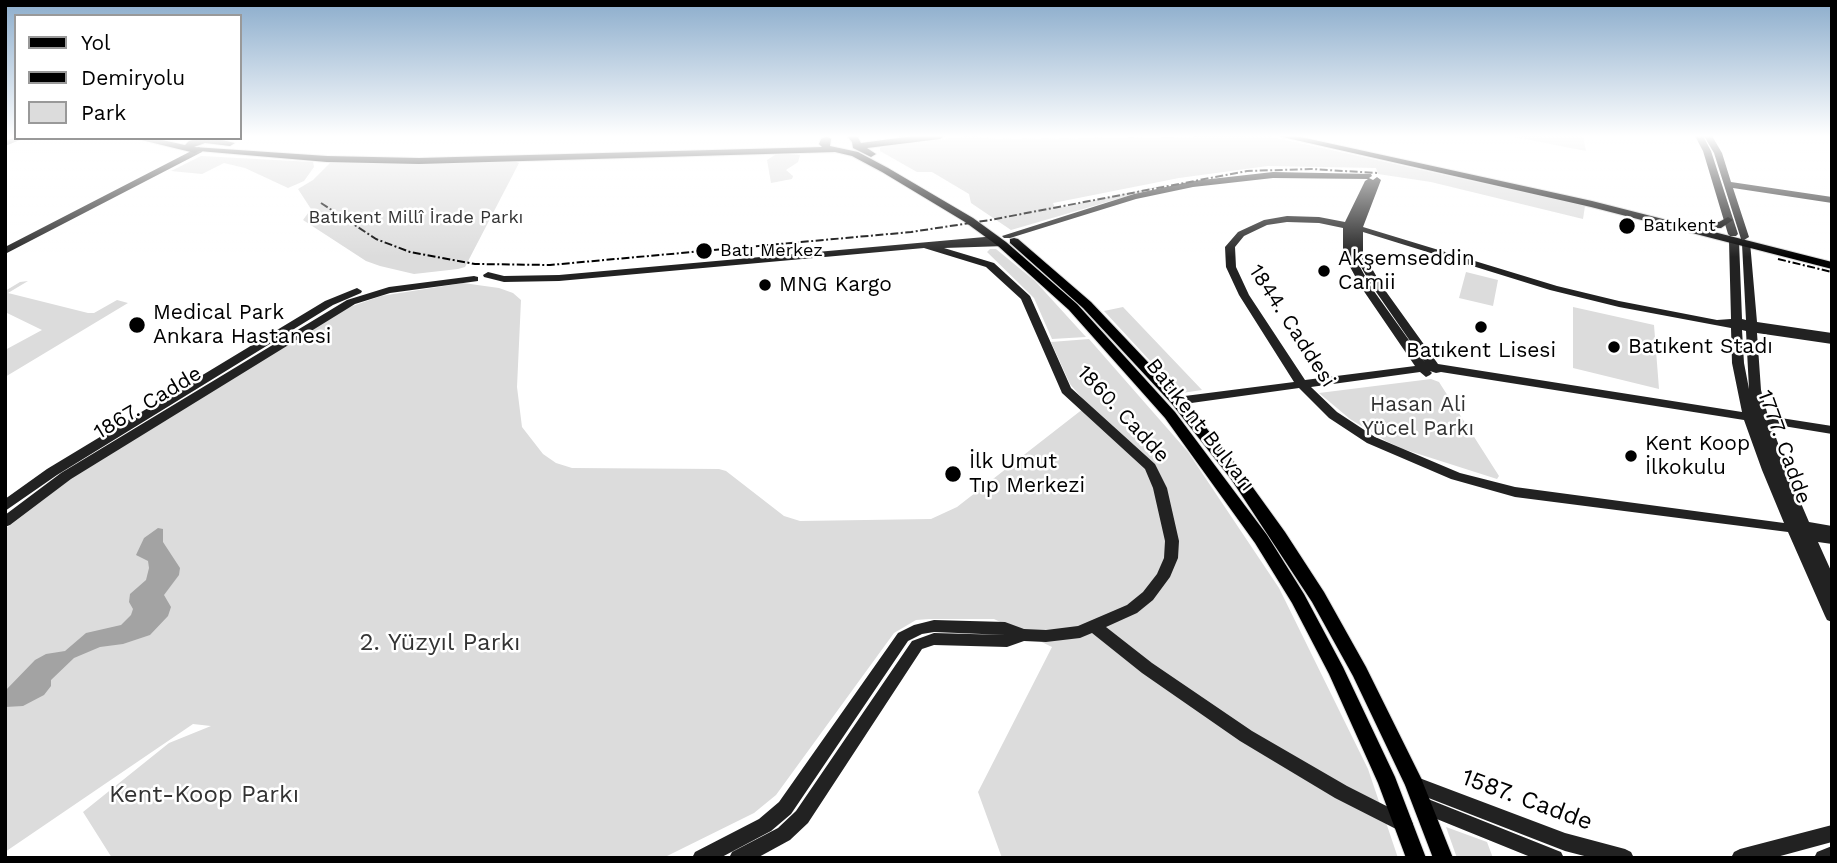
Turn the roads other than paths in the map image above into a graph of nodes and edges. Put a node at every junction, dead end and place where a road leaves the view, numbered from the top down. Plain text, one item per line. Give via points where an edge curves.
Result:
1 (134, 176) edge
2 (149, 176) edge
3 (896, 176) edge
4 (913, 176) edge
5 (1466, 176) edge
6 (1493, 176) edge
7 (1715, 176) edge
8 (1725, 176) edge
9 (1727, 184) junction
10 (1832, 200) edge
11 (1728, 219) junction
12 (1700, 225) junction
13 (1353, 227) junction
14 (1004, 240) junction
15 (966, 242) junction
16 (1741, 242) junction
17 (5, 243) edge
18 (925, 245) junction
19 (5, 251) edge
20 (1832, 258) edge
21 (990, 265) junction
22 (1832, 266) edge
23 (1744, 325) junction
24 (1832, 339) edge
25 (1430, 370) junction
26 (1304, 387) junction
27 (1179, 404) junction
28 (1757, 422) junction
29 (1832, 430) edge
30 (1832, 437) edge
31 (59, 474) junction
32 (5, 506) edge
33 (5, 522) edge
34 (1798, 530) junction
35 (1832, 531) edge
36 (1832, 539) edge
37 (1832, 590) edge
38 (1832, 616) edge
39 (1094, 627) junction
40 (1023, 635) junction
41 (1414, 783) junction
42 (1423, 806) junction
43 (1404, 825) junction
44 (1832, 833) edge
45 (1832, 855) edge
46 (701, 858) edge
47 (738, 858) edge
48 (1416, 858) edge
49 (1443, 858) edge
50 (1555, 858) edge
51 (1625, 858) edge
52 (1740, 858) edge
53 (1823, 858) edge

1 - 17 street
2 - 19 street
3 - 14 main road, Batıkent Bulvarı
4 - 14 main road, Batıkent Bulvarı via 964,207
5 - 16 main road
6 - 12 main road
7 - 11 street
8 - 9 street
9 - 10 street
9 - 16 street
11 - 12 main road via 1721,225
11 - 16 street
12 - 16 main road
13 - 14 street, 1867. Cadde via 1370,179 1265,180 1191,189
13 - 23 street, 1844. Caddesi via 1554,288
13 - 25 street via 1347,248 1351,261
13 - 26 street, 1844. Caddesi via 1310,219 1277,220 1248,230 1230,247 1231,267 1244,295
14 - 15 street, 1867. Cadde
14 - 27 main road, Batıkent Bulvarı via 1087,306
14 - 43 main road, Batıkent Bulvarı via 1073,307 1154,397 1254,529 1337,672
15 - 18 street, 1867. Cadde
15 - 21 street, 1860. Cadde
16 - 20 main road
16 - 22 main road
16 - 23 street, 1777. Cadde
16 - 23 street, 1777. Cadde
18 - 21 street
18 - 31 street, 1867. Cadde via 522,285 479,277 361,298
21 - 39 street, 1860. Cadde via 1026,298 1066,390 1140,456 1162,492 1173,551 1163,577 1132,609
23 - 24 street, 1844. Caddesi
23 - 28 street, 1777. Cadde via 1739,370
25 - 26 street
25 - 28 street
26 - 27 street
26 - 34 street, 1844. Caddesi via 1333,415 1371,440 1476,482 1516,492
27 - 41 main road, Batıkent Bulvarı via 1236,475 1318,597
28 - 29 street
28 - 30 street
28 - 34 street, 1777. Cadde
31 - 32 main road, 1867. Cadde
31 - 33 street, 1867. Cadde
34 - 35 street
34 - 36 street
34 - 37 street, 1777. Cadde
34 - 38 street, 1777. Cadde
39 - 40 street, 1860. Cadde via 1064,635
39 - 43 street via 1246,736
40 - 46 street, 1860. Cadde via 1006,628 934,626 903,637 785,808 765,825
40 - 47 street, 1860. Cadde via 1007,641 934,639 913,648 802,817 784,834
41 - 42 main road, Batıkent Bulvarı
41 - 51 street, 1587. Cadde via 1564,842
42 - 49 main road, Batıkent Bulvarı
42 - 50 main road, 1587. Cadde
43 - 48 main road, Batıkent Bulvarı
44 - 52 main road
45 - 53 main road

